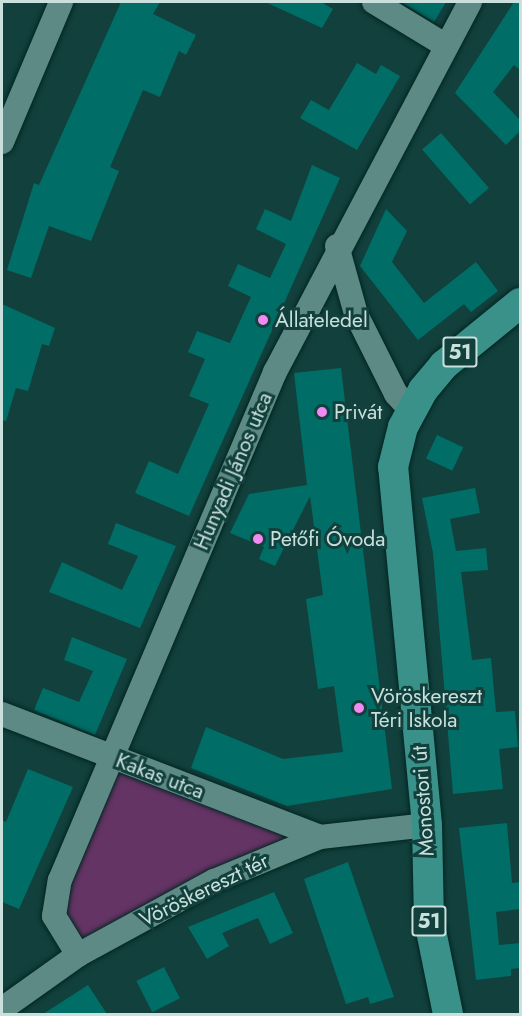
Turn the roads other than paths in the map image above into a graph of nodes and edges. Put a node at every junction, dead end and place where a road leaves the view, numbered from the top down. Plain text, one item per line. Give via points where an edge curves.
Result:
1 (61, 2) edge
2 (374, 2) edge
3 (470, 2) edge
4 (443, 44) junction
5 (2, 142) edge
6 (337, 246) junction
7 (520, 303) edge
8 (411, 410) junction
9 (2, 714) edge
10 (112, 758) junction
11 (427, 825) junction
12 (320, 837) junction
13 (78, 955) junction
14 (2, 1009) edge
15 (448, 1014) edge

1 - 5 street
2 - 4 street
3 - 4 street, Hunyadi János utca
4 - 6 street, Hunyadi János utca
6 - 8 street via 356,314 396,394
6 - 10 street, Hunyadi János utca via 275,372
7 - 8 main road, 51 via 444,365
8 - 11 main road, Monostori út / 51 via 393,467
9 - 10 street, Kakas utca
10 - 12 street, Kakas utca
10 - 13 street, Hunyadi János utca via 60,880 55,907 54,916
11 - 12 street, Vöröskereszt tér
11 - 15 main road, Monostori út / 51 via 429,921
12 - 13 street, Vöröskereszt tér via 214,880
13 - 14 street, Vöröskereszt tér

